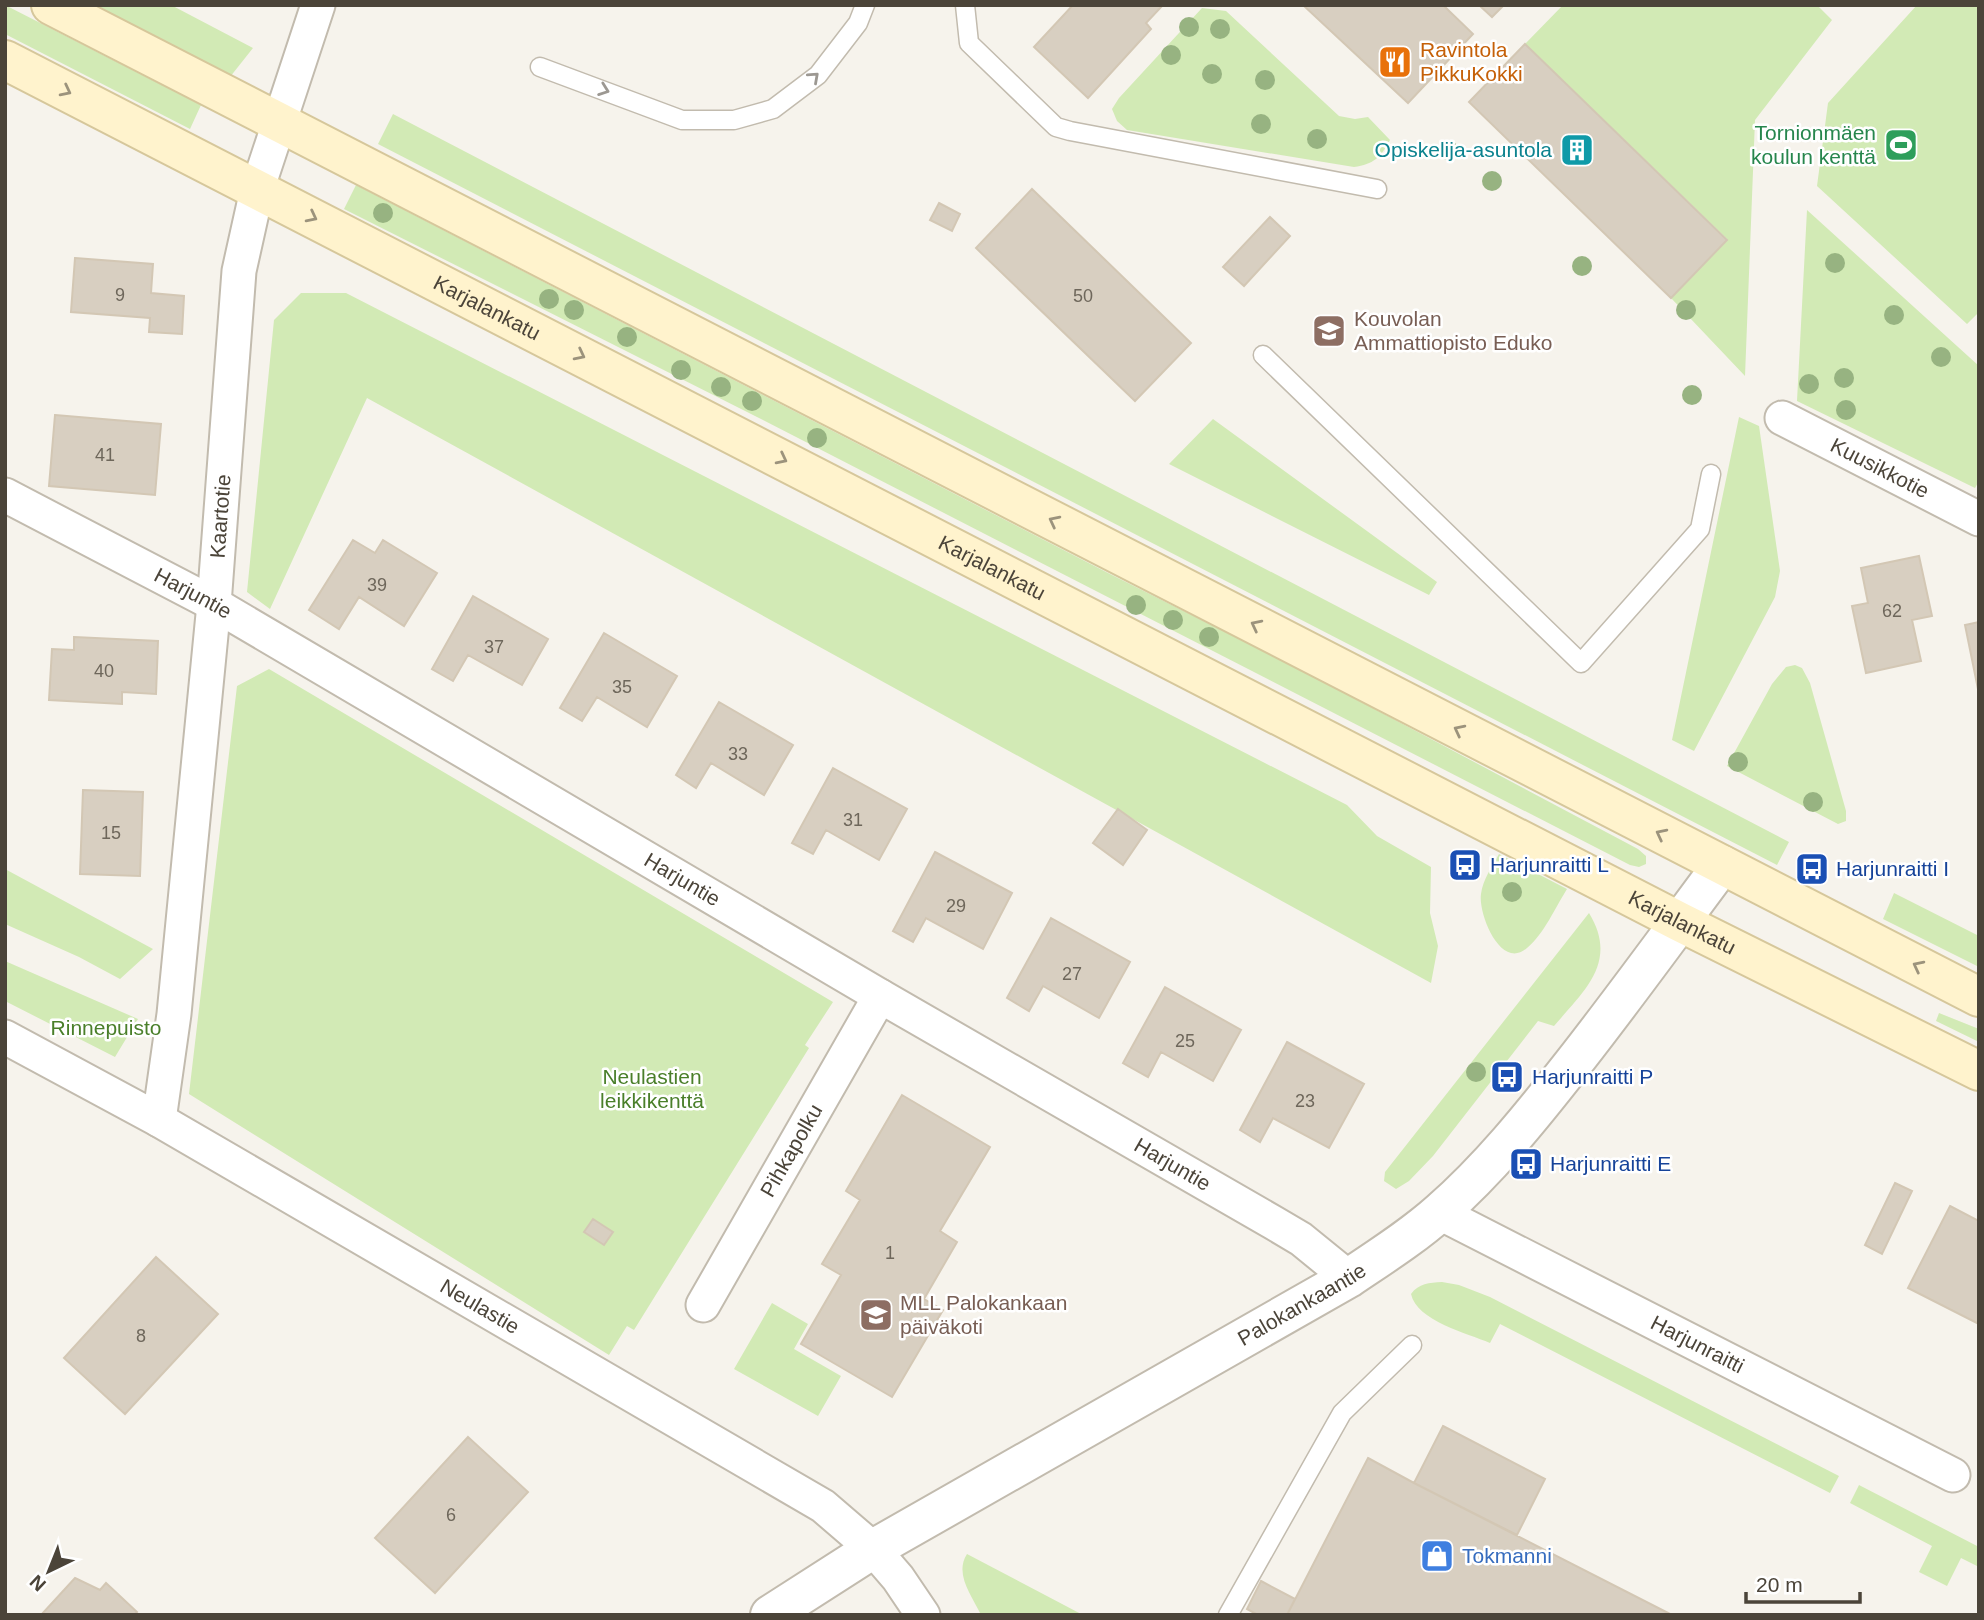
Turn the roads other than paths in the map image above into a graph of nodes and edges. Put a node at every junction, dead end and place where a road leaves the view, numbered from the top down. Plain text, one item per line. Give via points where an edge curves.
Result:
1 (51, 5) edge
2 (318, 5) edge
3 (865, 5) edge
4 (965, 5) edge
5 (5, 60) edge
6 (540, 67) dead end
7 (279, 122) junction
8 (1377, 189) dead end
9 (257, 190) junction
10 (1264, 355) dead end
11 (1782, 418) dead end
12 (1711, 474) dead end
13 (5, 495) edge
14 (1979, 519) edge
15 (214, 604) junction
16 (1721, 865) junction
17 (1680, 922) junction
18 (880, 996) junction
19 (1979, 997) edge
20 (5, 1037) edge
21 (1979, 1071) edge
22 (159, 1120) junction
23 (1440, 1213) junction
24 (1349, 1278) junction
25 (703, 1305) dead end
26 (1412, 1345) dead end
27 (1953, 1475) dead end
28 (873, 1549) junction
29 (770, 1615) edge
30 (922, 1615) edge
31 (1227, 1615) edge

1 - 7 main road
2 - 7 street, Kaartotie
6 -> 3 lane via 682,120 734,120 773,109 818,75 858,23
4 - 8 lane via 968,43 1056,127
5 -> 9 main road, Karjalankatu
7 - 9 street, Kaartotie
16 -> 7 main road
9 - 15 street, Kaartotie via 239,271
9 -> 17 main road, Karjalankatu
10 - 12 lane via 1581,663 1700,529
11 - 14 street, Kuusikkotie
13 - 15 street, Harjuntie
15 - 18 street, Harjuntie
15 - 22 street, Kaartotie
16 - 17 street, Palokankaantie
19 -> 16 main road
17 - 21 main road, Karjalankatu
17 - 23 street, Palokankaantie via 1545,1100
18 - 24 street, Harjuntie via 1301,1239
18 - 25 street, Pihkapolku
20 - 22 street, Neulastie
22 - 28 street, Neulastie via 823,1506
23 - 24 street, Palokankaantie
23 - 27 street, Harjunraitti
24 - 28 street, Palokankaantie
26 - 31 lane via 1342,1413
28 - 29 street, Palokankaantie
28 - 30 street, Neulastie

